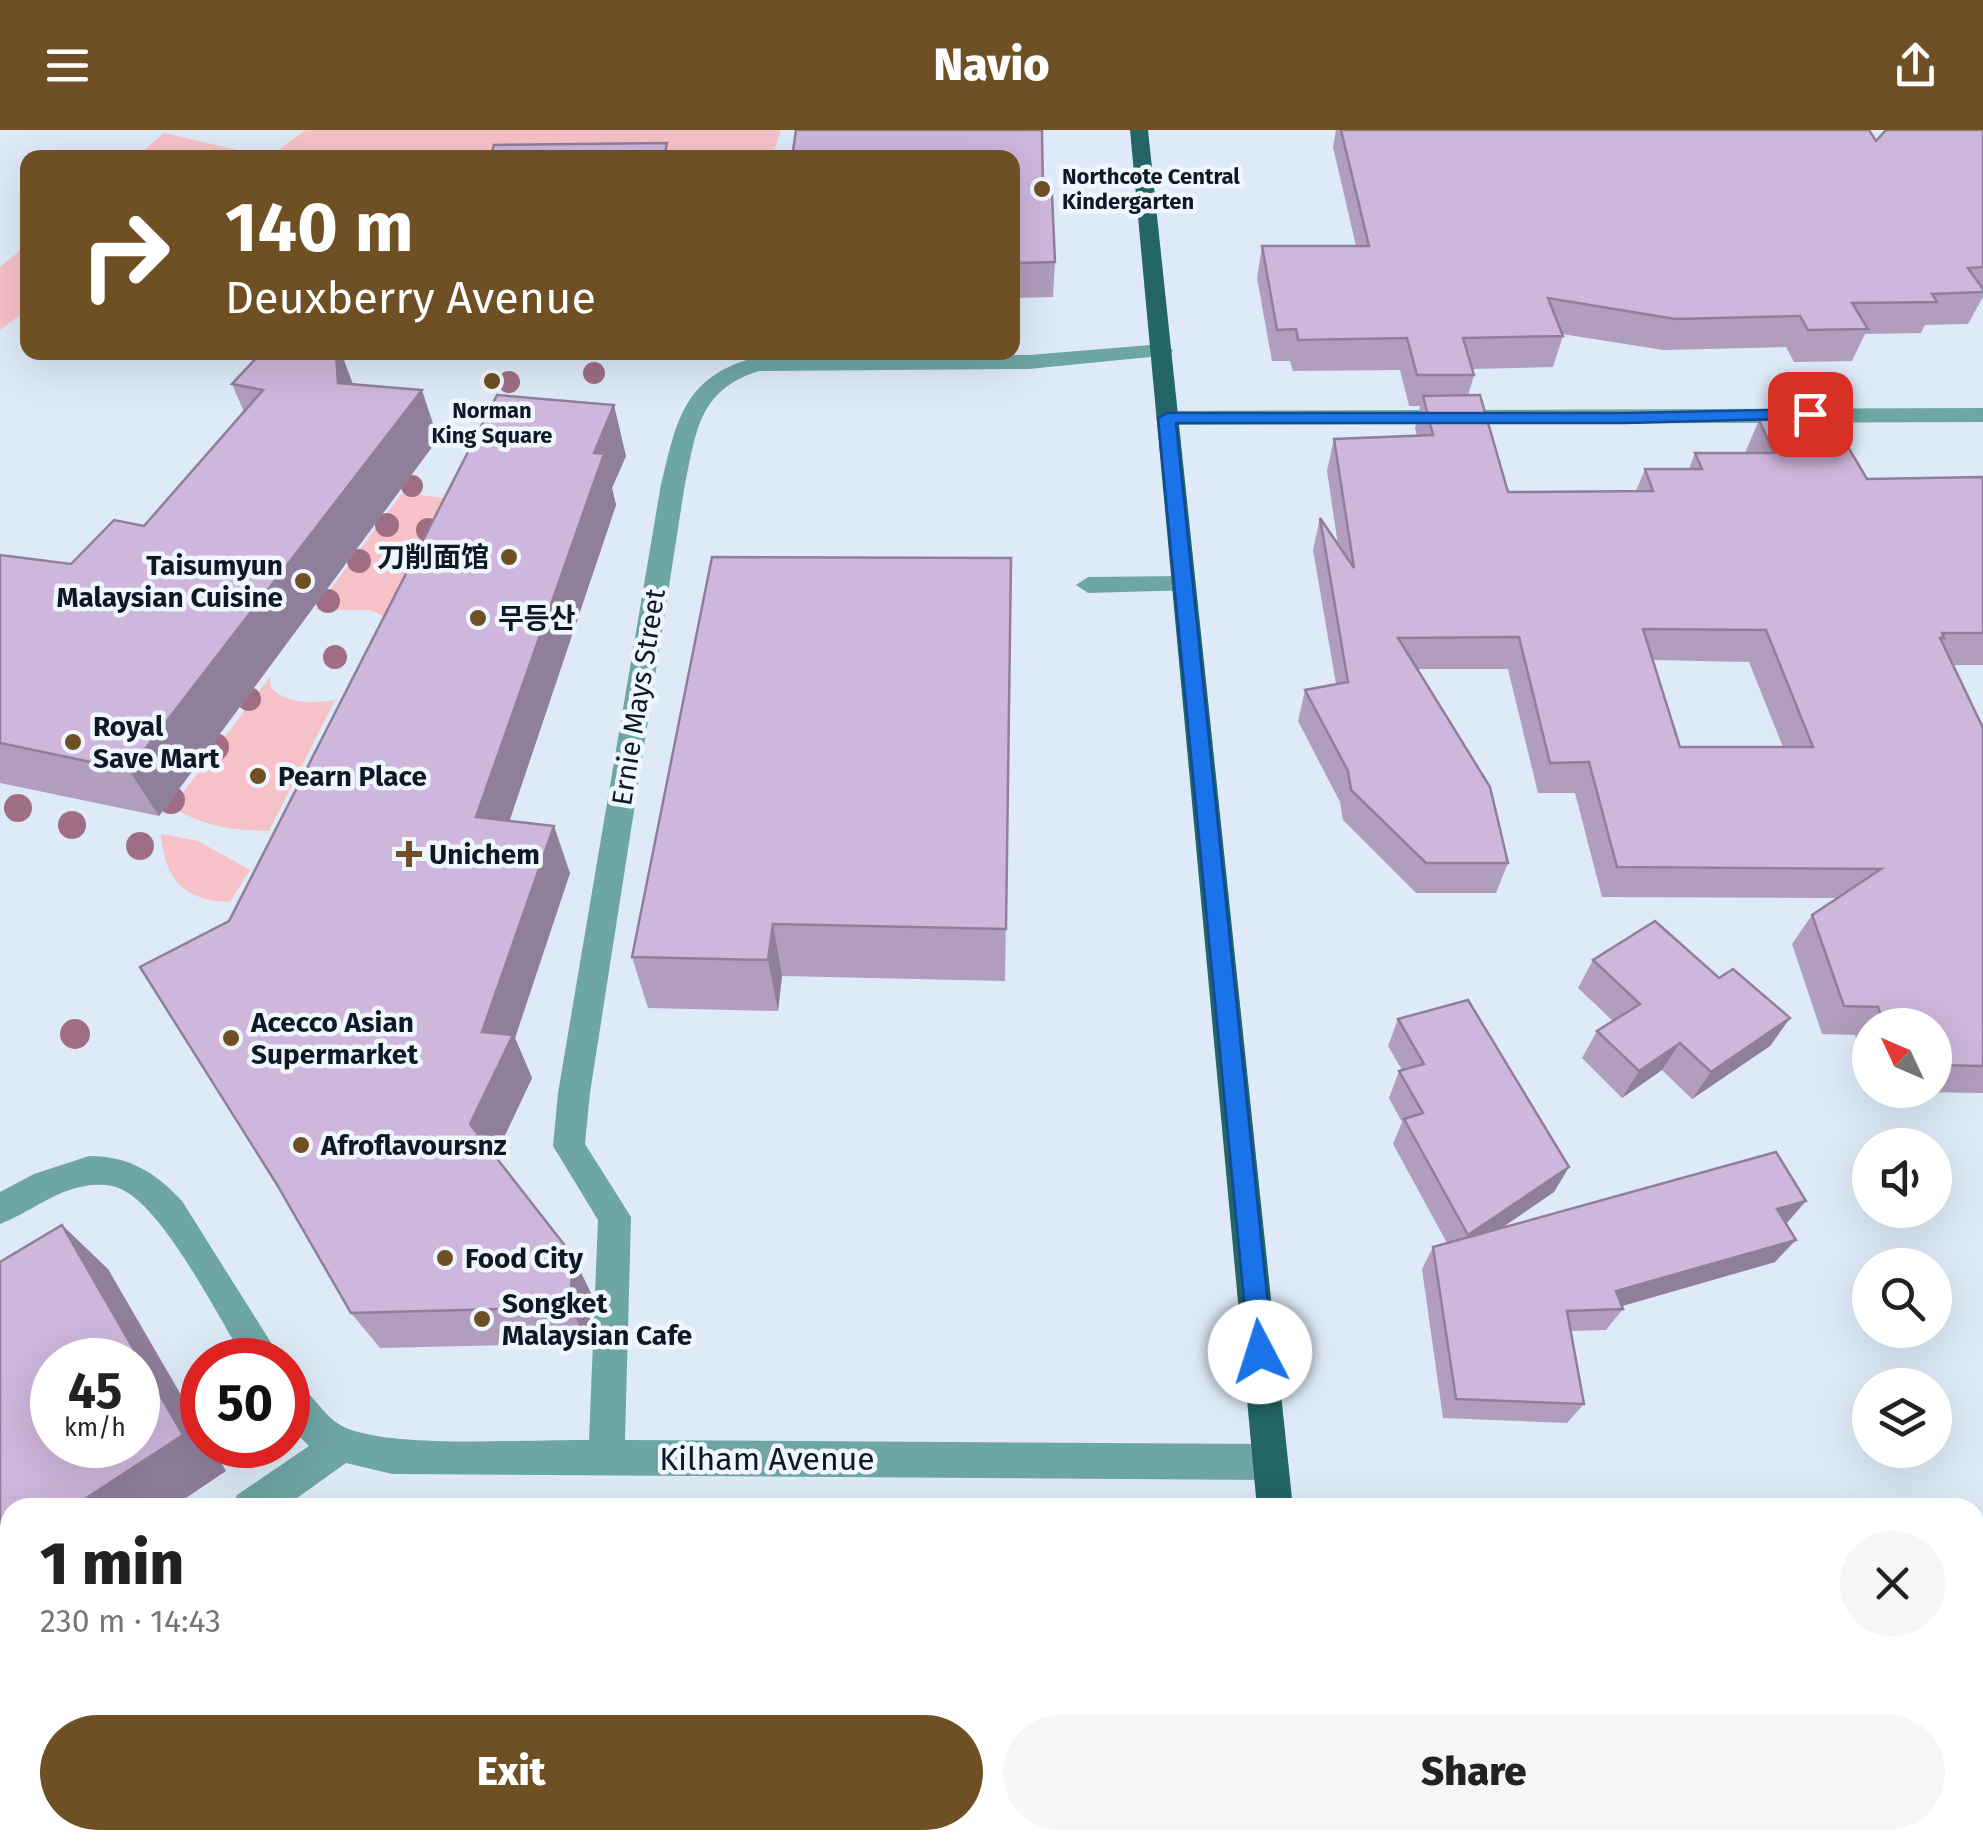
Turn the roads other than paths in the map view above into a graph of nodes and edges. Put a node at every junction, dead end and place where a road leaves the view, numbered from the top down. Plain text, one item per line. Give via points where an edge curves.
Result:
1 (1139, 130) edge
2 (1162, 350) junction
3 (1983, 415) edge
4 (1167, 418) junction
5 (1184, 584) junction
6 (1088, 585) dead end
7 (0, 1209) edge
8 (251, 1338) edge
9 (310, 1421) edge
10 (340, 1447) junction
11 (606, 1459) junction
12 (1268, 1462) junction
13 (265, 1498) edge
14 (1273, 1498) edge

1 - 2 main road
2 - 4 main road
2 - 11 street, Ernie Mays Street via 1028,362 768,363 723,374 696,402 672,490 569,1146 615,1217
3 - 4 street
4 - 5 main road
5 - 6 street
5 - 12 main road
7 - 8 street via 63,1176 106,1168 134,1176 156,1192
9 - 10 street
10 - 11 street, Kilham Avenue via 392,1456
10 - 13 street
11 - 12 street, Kilham Avenue
12 - 14 main road

